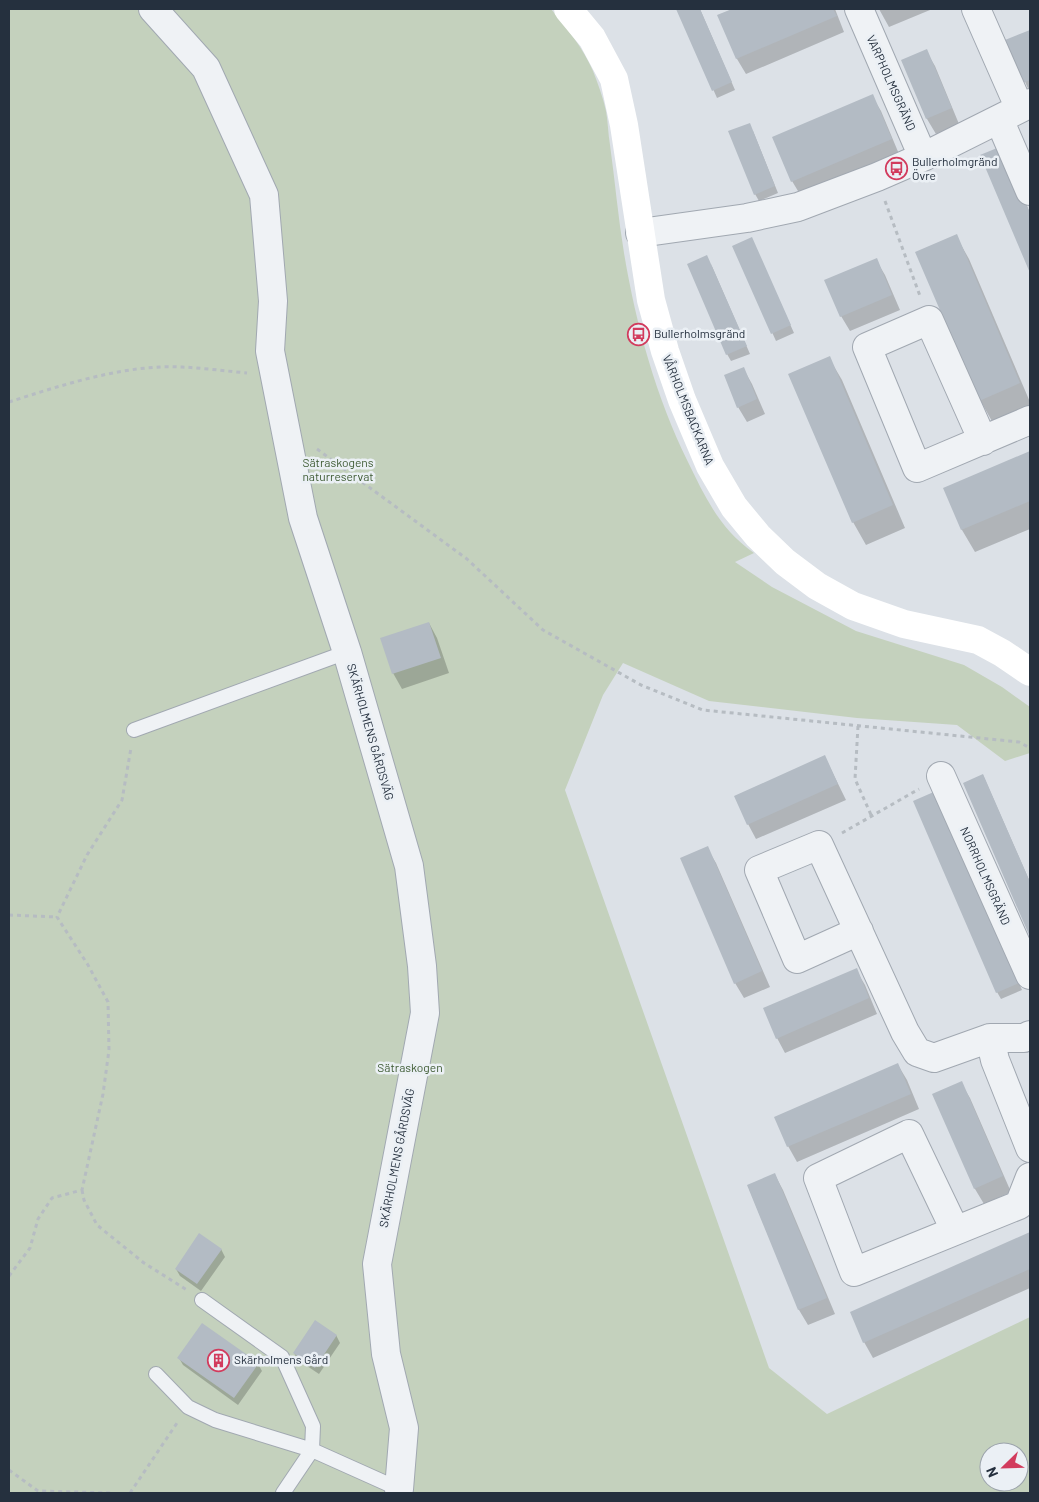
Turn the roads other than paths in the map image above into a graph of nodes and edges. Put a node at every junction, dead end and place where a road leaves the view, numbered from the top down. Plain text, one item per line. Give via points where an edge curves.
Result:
1 (153, 9) edge
2 (568, 9) edge
3 (859, 9) edge
4 (976, 9) edge
5 (1027, 105) edge
6 (999, 119) junction
7 (923, 157) junction
8 (1030, 192) edge
9 (640, 233) junction
10 (1030, 420) edge
11 (983, 441) junction
12 (347, 652) junction
13 (1030, 672) edge
14 (134, 730) road end
15 (941, 776) road end
16 (859, 931) junction
17 (1030, 975) edge
18 (1030, 1035) edge
19 (990, 1038) junction
20 (1030, 1148) edge
21 (1030, 1177) edge
22 (955, 1230) junction
23 (202, 1300) road end
24 (156, 1374) dead end
25 (312, 1450) junction
26 (399, 1491) edge
27 (283, 1493) edge

1 - 12 street, SKÄRHOLMENS GÅRDSVÄG via 206,68 264,195 273,300 270,351 303,518
2 - 9 street, VÅRHOLMSBACKARNA via 592,38 614,79
3 - 7 street, VARPHOLMSGRÄND
4 - 5 street via 1012,91
5 - 6 street
6 - 7 street
6 - 8 street
7 - 9 street via 798,207 747,218
9 - 13 street, VÅRHOLMSBACKARNA via 651,300 682,400 710,466 734,507 758,536 817,586 853,606 904,624 978,640
10 - 11 street
11 - 11 street via 917,468 867,347 929,320
12 - 14 lane
12 - 26 street, SKÄRHOLMENS GÅRDSVÄG via 409,866 424,985 425,1013 377,1264 386,1354 404,1428
15 - 17 street, NORRHOLMSGRÄND
16 - 16 street via 819,845 759,870 798,959
16 - 19 street via 917,1052 934,1058
18 - 19 street via 1024,1038
19 - 20 street via 994,1060
21 - 22 street via 1019,1205
22 - 22 street via 854,1272 818,1178 910,1134
23 - 25 lane via 282,1357 313,1426
24 - 25 lane via 188,1407 215,1420
25 - 26 lane
25 - 27 lane

